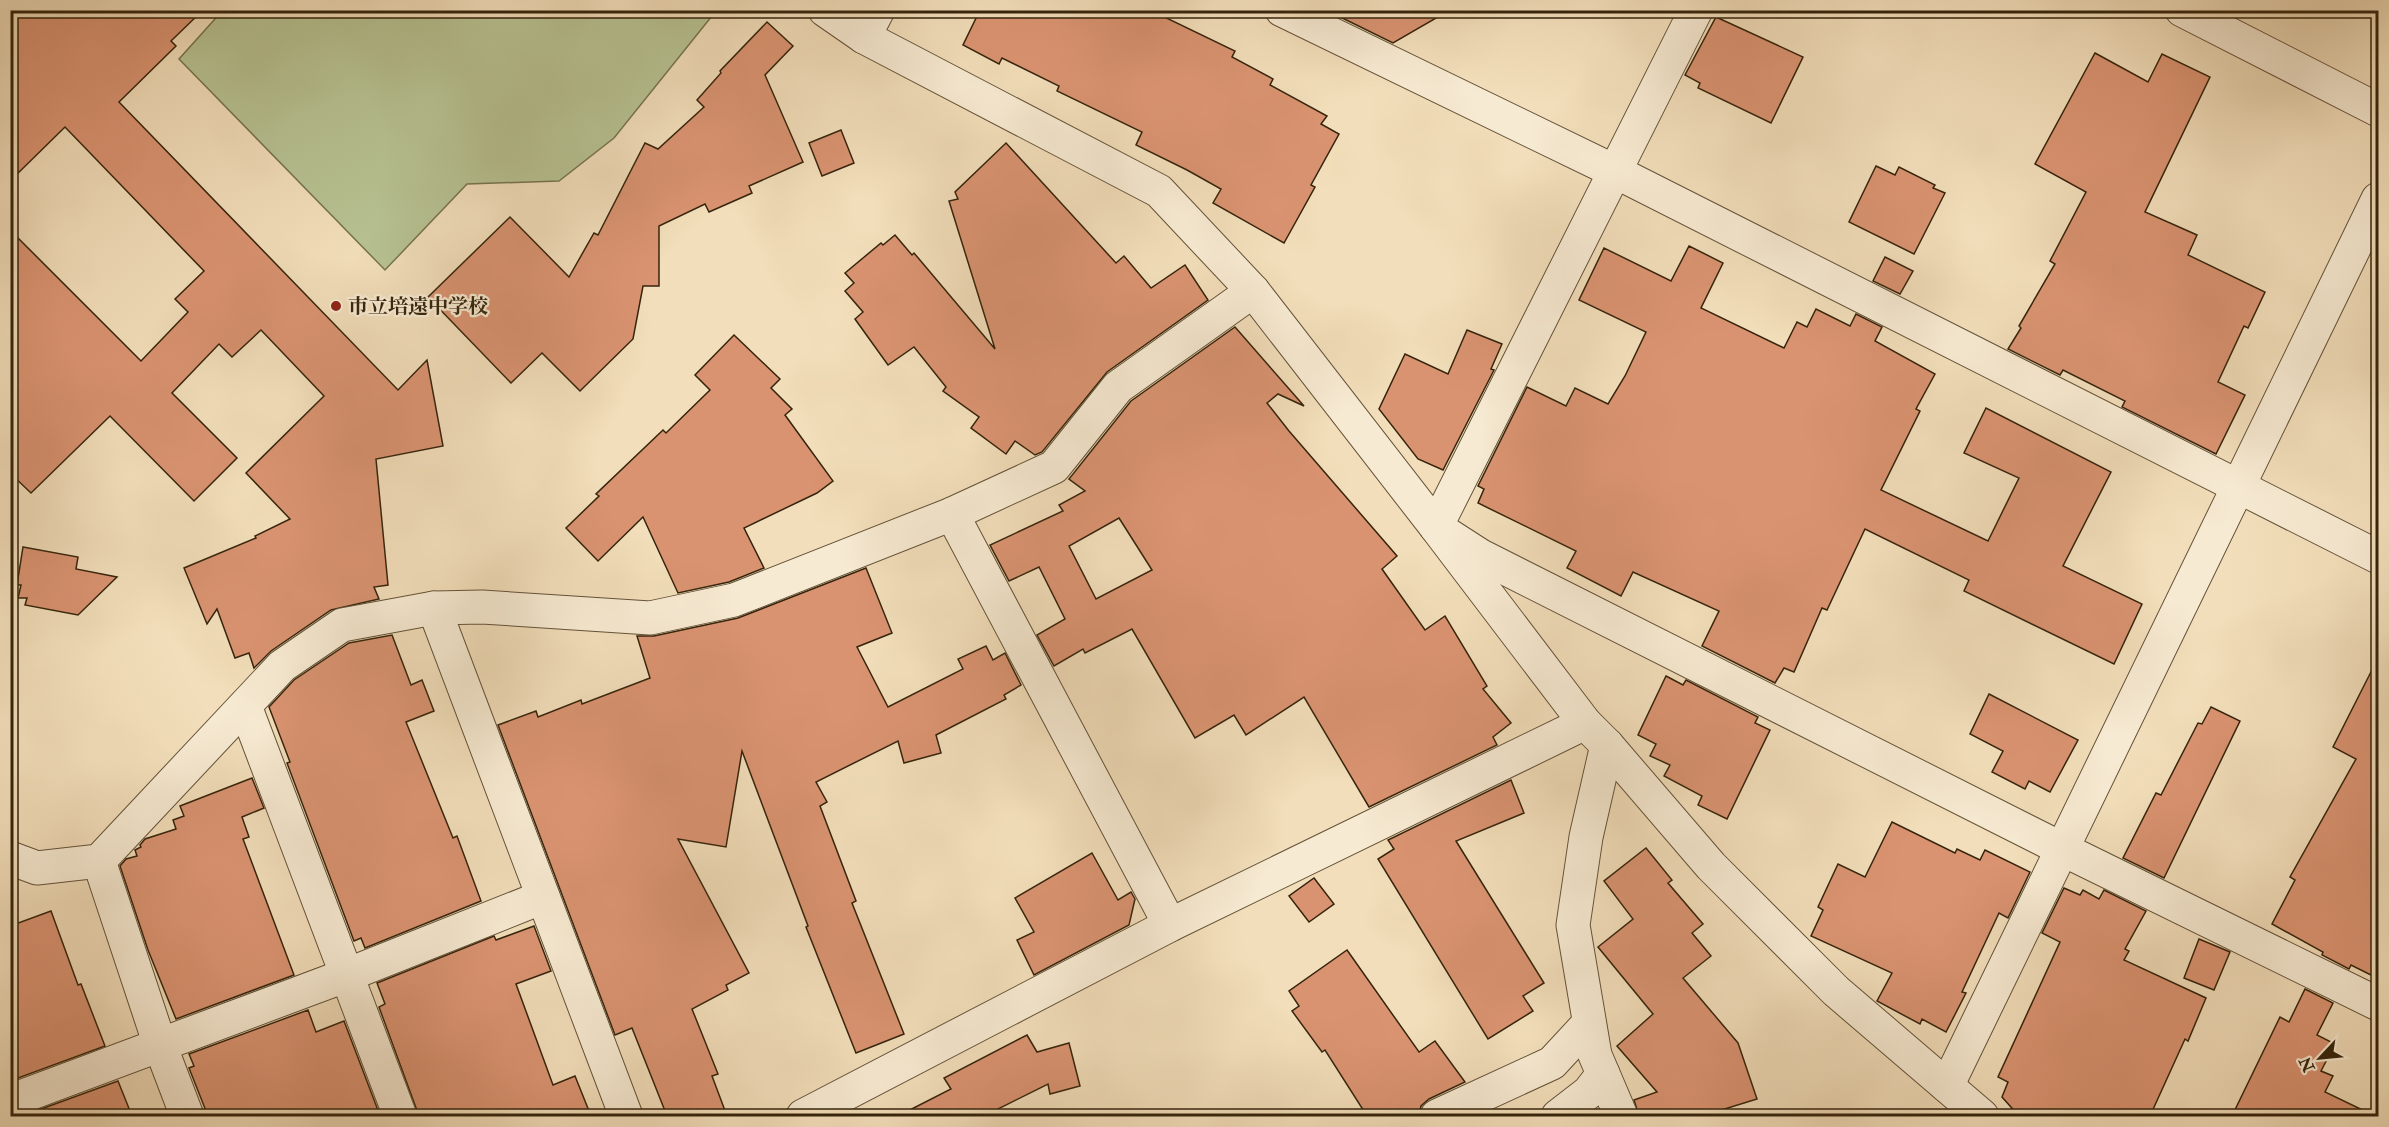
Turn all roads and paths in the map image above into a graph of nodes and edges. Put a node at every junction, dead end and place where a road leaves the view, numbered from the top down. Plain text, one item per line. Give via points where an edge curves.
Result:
1 (825, 10) edge
2 (1282, 10) edge
3 (1696, 10) edge
4 (2182, 10) edge
5 (871, 24) edge
6 (2379, 110) edge
7 (1614, 171) junction
8 (2379, 199) edge
9 (1253, 291) junction
10 (2239, 486) junction
11 (952, 514) junction
12 (1436, 527) junction
13 (2379, 557) edge
14 (434, 608) junction
15 (245, 706) junction
16 (1596, 734) junction
17 (2062, 849) junction
18 (10, 858) edge
19 (99, 861) junction
20 (543, 897) junction
21 (1170, 925) junction
22 (347, 975) junction
23 (2379, 1004) edge
24 (1589, 1023) junction
25 (160, 1045) junction
26 (1603, 1074) junction
27 (1947, 1086) junction
28 (10, 1101) edge
29 (187, 1116) edge
30 (400, 1116) edge
31 (626, 1116) edge
32 (803, 1116) edge
33 (1437, 1116) edge
34 (1558, 1116) edge
35 (1621, 1116) edge
36 (1982, 1116) edge

1 - 5 street
2 - 7 street
3 - 7 street
4 - 6 street
5 - 9 street via 1159,191
7 - 10 street
7 - 12 street
8 - 10 street
9 - 11 street via 1118,387 1054,467
9 - 12 street
10 - 13 street
10 - 17 street
11 - 14 street via 734,600 650,618 482,607
11 - 21 street
12 - 16 street
12 - 17 street via 1492,561
14 - 15 street via 342,625 282,666
14 - 20 street
15 - 19 street
15 - 22 street
16 - 21 street
16 - 24 street via 1573,925
16 - 27 street via 1711,866 1836,991
17 - 23 street
17 - 27 street
18 - 19 street via 37,868
19 - 25 street
20 - 22 street
20 - 31 street
21 - 32 street
22 - 25 street
22 - 30 street
24 - 26 street
24 - 33 street via 1552,1063
25 - 28 street
25 - 29 street
26 - 34 street via 1589,1092
26 - 35 street
27 - 36 street

